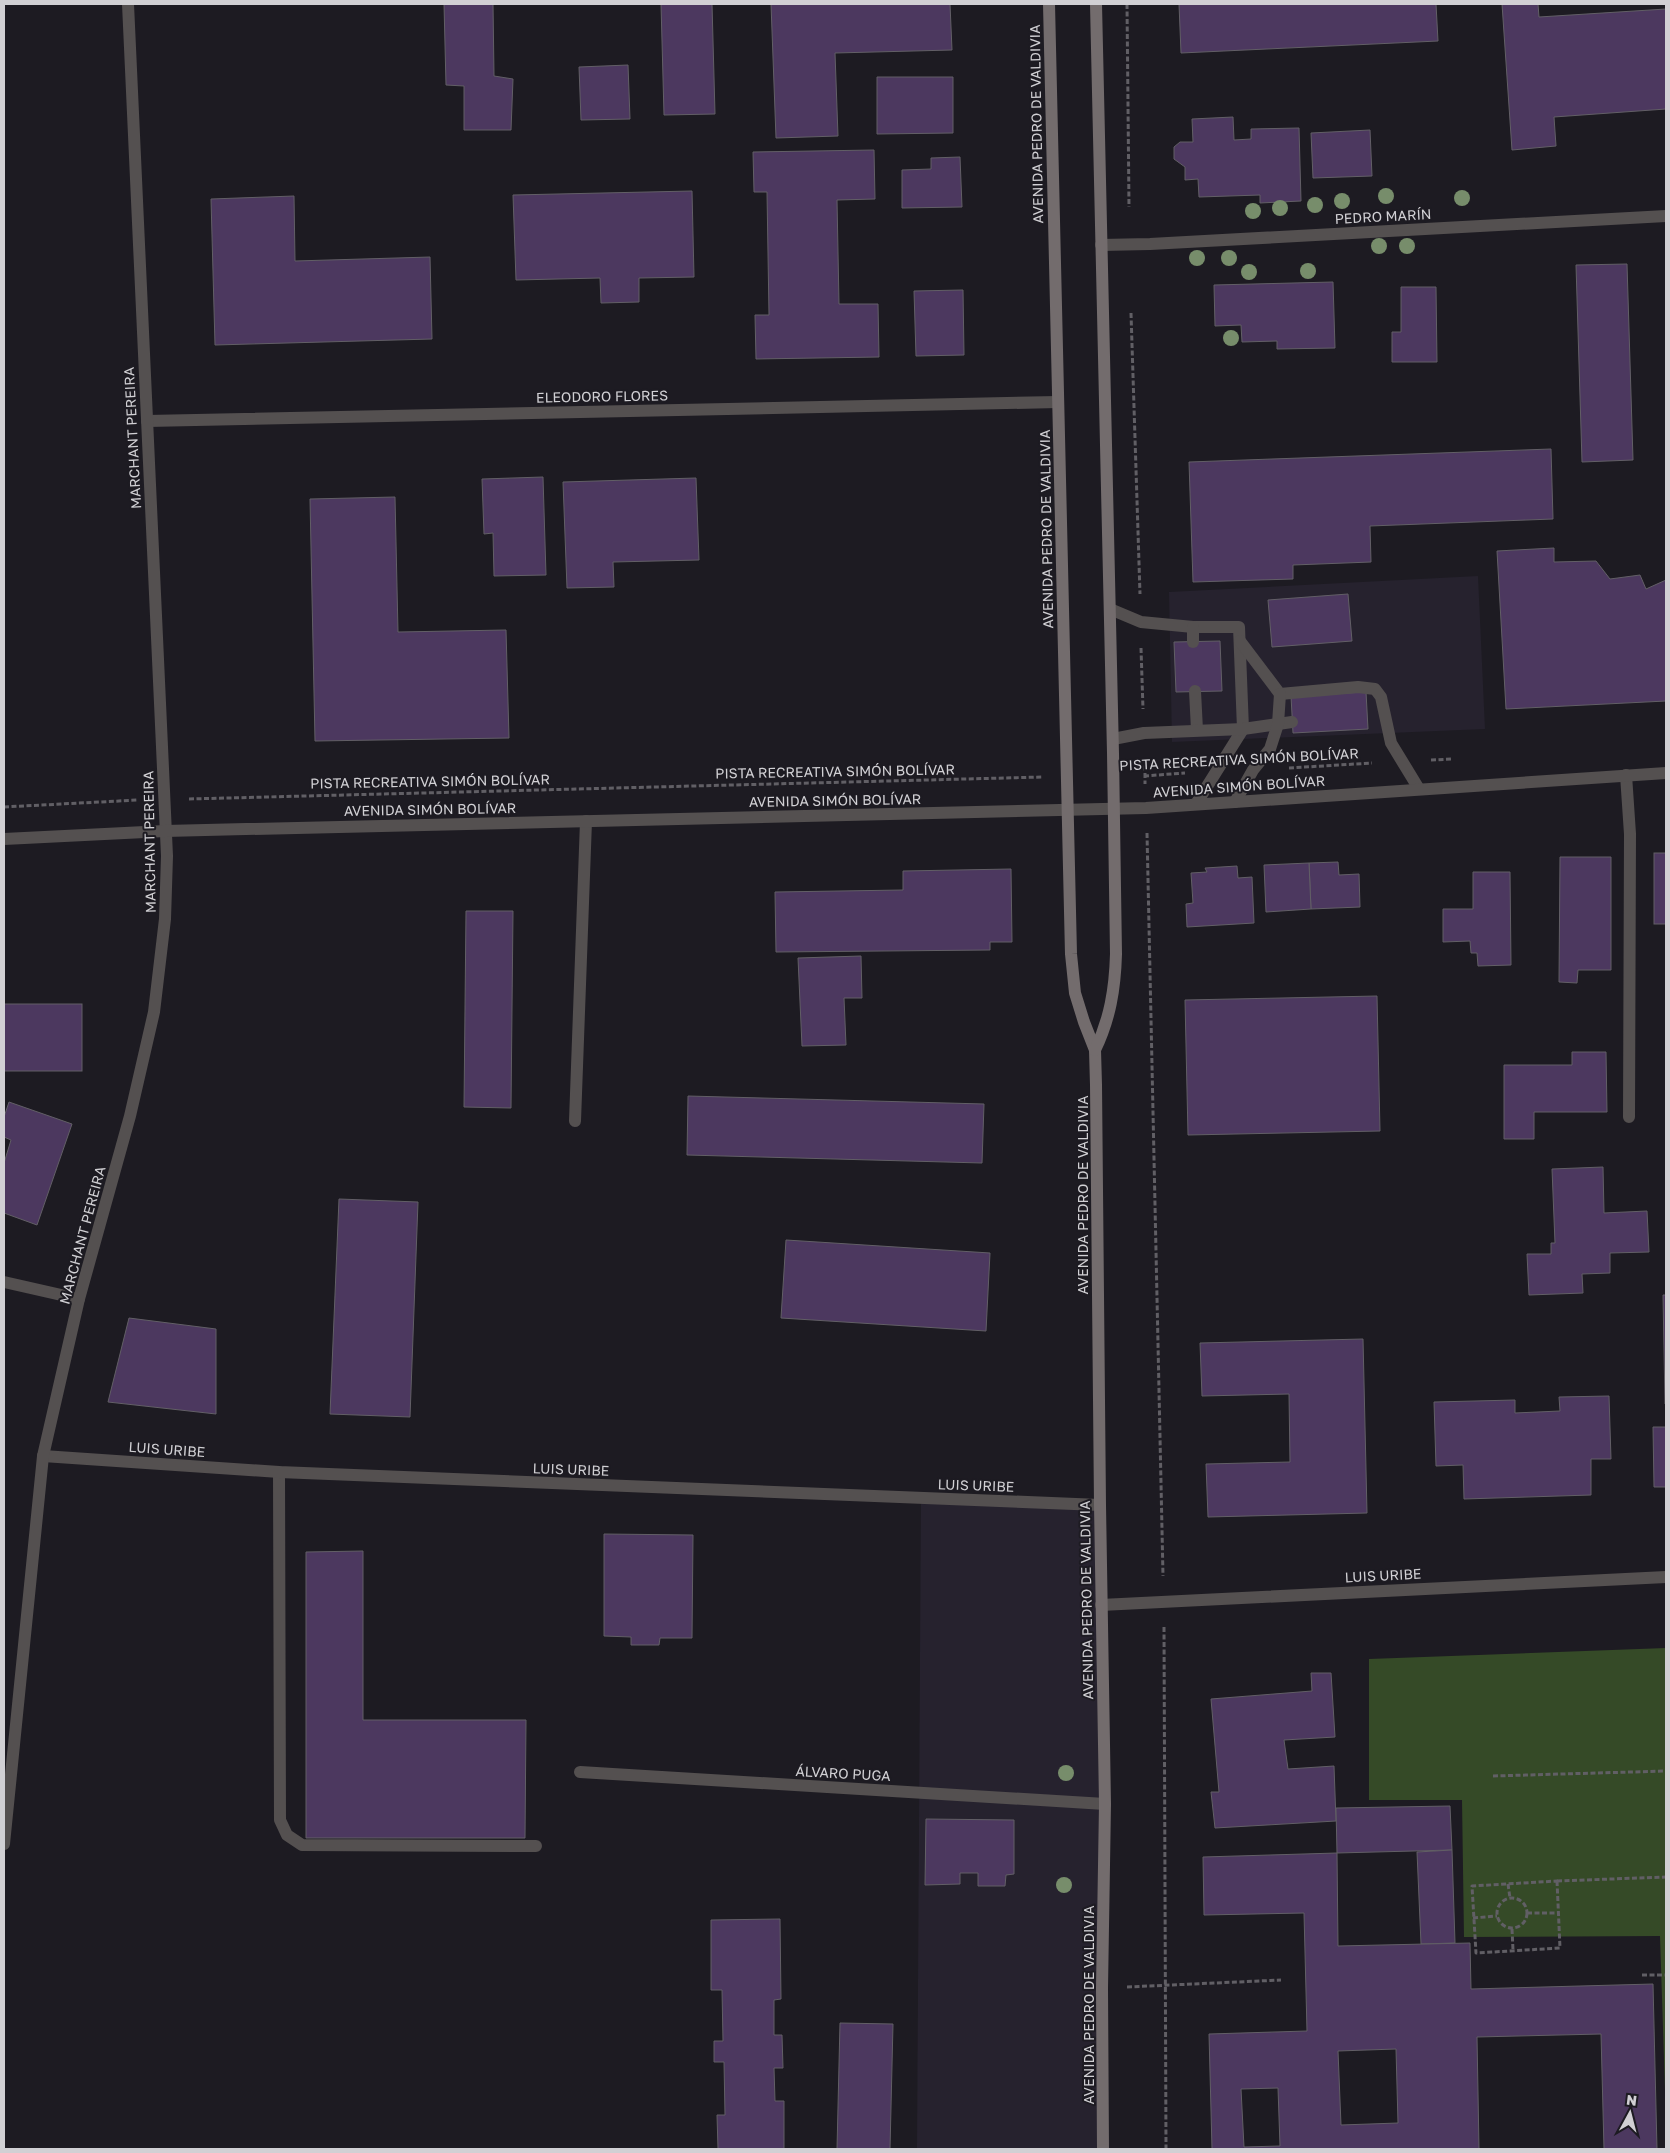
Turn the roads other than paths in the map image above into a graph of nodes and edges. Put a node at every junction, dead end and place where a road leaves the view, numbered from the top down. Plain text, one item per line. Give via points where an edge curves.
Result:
1 (128, 4) edge
2 (1049, 4) edge
3 (1096, 4) edge
4 (1666, 216) edge
5 (1101, 244) junction
6 (1058, 402) junction
7 (147, 421) junction
8 (1110, 609) junction
9 (1193, 627) junction
10 (1240, 641) junction
11 (1193, 642) dead end
12 (1195, 691) dead end
13 (1280, 694) junction
14 (1292, 722) dead end
15 (1278, 724) junction
16 (1243, 729) junction
17 (1197, 730) junction
18 (1113, 739) junction
19 (1666, 773) edge
20 (1626, 775) junction
21 (1419, 789) junction
22 (1235, 802) junction
23 (1196, 804) junction
24 (1114, 808) junction
25 (1068, 809) junction
26 (586, 821) junction
27 (165, 831) junction
28 (4, 839) edge
29 (1096, 1050) junction
30 (1629, 1116) dead end
31 (575, 1121) dead end
32 (4, 1282) edge
33 (79, 1299) junction
34 (42, 1456) junction
35 (279, 1472) junction
36 (1100, 1505) junction
37 (1666, 1578) edge
38 (1101, 1605) junction
39 (10, 1731) edge
40 (580, 1772) dead end
41 (1105, 1804) junction
42 (4, 1844) edge
43 (536, 1846) dead end
44 (1103, 2149) edge

1 - 7 street, MARCHANT PEREIRA
2 - 6 main road, AVENIDA PEDRO DE VALDIVIA
3 - 5 main road, AVENIDA PEDRO DE VALDIVIA
4 - 5 street, PEDRO MARÍN
5 - 8 main road, AVENIDA PEDRO DE VALDIVIA
6 - 7 street, ELEODORO FLORES
6 - 25 main road, AVENIDA PEDRO DE VALDIVIA
7 - 27 street, MARCHANT PEREIRA
8 - 9 street via 1141,622
8 - 18 main road, AVENIDA PEDRO DE VALDIVIA
9 - 10 street via 1239,627
9 - 11 street
10 - 13 street
10 - 16 street
12 - 17 street
13 - 15 street
13 - 21 street via 1358,687 1375,689 1381,697 1390,743
14 - 15 street
15 - 16 street
15 - 22 street via 1270,749 1253,770
16 - 17 street
16 - 23 street
17 - 18 street via 1144,733
18 - 24 main road, AVENIDA PEDRO DE VALDIVIA
19 - 20 street, AVENIDA SIMÓN BOLÍVAR
20 - 21 street, AVENIDA SIMÓN BOLÍVAR
20 - 30 street via 1630,834
21 - 22 street, AVENIDA SIMÓN BOLÍVAR
22 - 23 street, AVENIDA SIMÓN BOLÍVAR
23 - 24 street, AVENIDA SIMÓN BOLÍVAR
24 - 25 street, AVENIDA SIMÓN BOLÍVAR
24 - 29 main road, AVENIDA PEDRO DE VALDIVIA via 1115,983 1110,1011
25 - 26 street, AVENIDA SIMÓN BOLÍVAR
25 - 29 main road, AVENIDA PEDRO DE VALDIVIA via 1072,973 1084,1022
26 - 27 street, AVENIDA SIMÓN BOLÍVAR
26 - 31 street
27 - 28 street, AVENIDA SIMÓN BOLÍVAR
27 - 33 street, MARCHANT PEREIRA via 165,920 154,1012 130,1116
29 - 36 main road, AVENIDA PEDRO DE VALDIVIA
32 - 33 street
33 - 34 street, MARCHANT PEREIRA
34 - 35 street, LUIS URIBE
34 - 39 street, MARCHANT PEREIRA
35 - 36 street, LUIS URIBE
35 - 43 street via 280,1820 287,1835 302,1845
36 - 38 main road, AVENIDA PEDRO DE VALDIVIA
37 - 38 street, LUIS URIBE
38 - 41 main road, AVENIDA PEDRO DE VALDIVIA
39 - 42 street, MARCHANT PEREIRA
40 - 41 street, ÁLVARO PUGA
41 - 44 main road, AVENIDA PEDRO DE VALDIVIA

